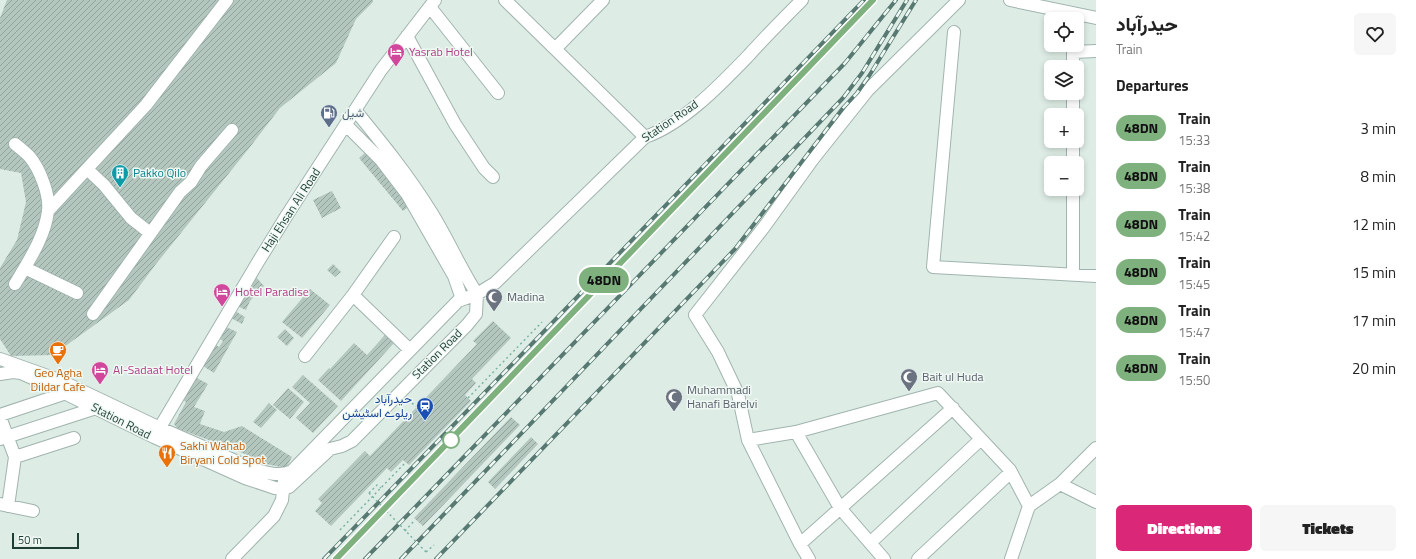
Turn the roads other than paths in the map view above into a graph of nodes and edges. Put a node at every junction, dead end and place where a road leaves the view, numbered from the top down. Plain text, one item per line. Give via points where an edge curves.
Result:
1 (227, 0) edge
2 (505, 0) edge
3 (603, 0) edge
4 (802, 0) edge
5 (959, 0) edge
6 (1010, 0) edge
7 (432, 4) edge
8 (1096, 18) edge
9 (954, 32) dead end
10 (407, 36) junction
11 (555, 49) junction
12 (1096, 51) edge
13 (1073, 60) edge
14 (498, 93) dead end
15 (355, 110) junction
16 (346, 125) junction
17 (232, 130) dead end
18 (645, 137) junction
19 (16, 144) dead end
20 (87, 169) junction
21 (493, 178) dead end
22 (1073, 196) edge
23 (48, 211) junction
24 (150, 232) junction
25 (394, 237) dead end
26 (25, 268) junction
27 (1073, 274) junction
28 (1096, 276) edge
29 (15, 284) dead end
30 (77, 293) dead end
31 (477, 294) junction
32 (353, 296) junction
33 (462, 299) junction
34 (93, 314) dead end
35 (410, 350) junction
36 (305, 356) dead end
37 (1, 367) edge
38 (22, 370) junction
39 (66, 393) junction
40 (96, 408) junction
41 (953, 408) junction
42 (0, 416) edge
43 (796, 432) junction
44 (156, 433) junction
45 (4, 438) edge
46 (74, 438) dead end
47 (981, 438) junction
48 (748, 440) junction
49 (1096, 448) edge
50 (15, 457) junction
51 (1011, 472) junction
52 (285, 475) junction
53 (1060, 484) junction
54 (284, 489) junction
55 (1096, 502) edge
56 (4, 505) edge
57 (1029, 506) junction
58 (840, 508) junction
59 (33, 511) dead end
60 (870, 543) junction
61 (800, 544) junction
62 (232, 559) edge
63 (809, 559) edge
64 (884, 559) edge
65 (918, 559) edge
66 (1011, 559) edge

1 - 20 street via 146,105
2 - 11 street
3 - 11 street
4 - 18 street, Station Road via 695,106 658,132
5 - 48 street via 868,90 695,315 718,352 738,394
6 - 8 street
7 - 10 street, Haji Ehsan Ali Road
7 - 14 street
9 - 27 street via 933,267
10 - 15 street, Haji Ehsan Ali Road
10 - 21 street via 455,124
11 - 18 street
12 - 13 street via 1073,52
15 - 16 street, Haji Ehsan Ali Road
15 - 31 street via 392,155 431,212 464,275
16 - 33 street via 381,160 407,194 454,276
16 - 44 street, Haji Ehsan Ali Road via 258,262
17 - 24 street
18 - 31 street, Station Road via 495,283
19 - 23 street via 28,155 40,175
20 - 23 street
20 - 24 street via 104,184 131,218
22 - 27 street
23 - 26 street
24 - 34 street
25 - 32 street
26 - 29 street
26 - 30 street
27 - 28 street
31 - 33 street
31 - 54 street, Station Road via 476,314 467,325 352,441 330,449 297,481
32 - 35 street
32 - 36 street
33 - 35 street, Station Road
35 - 52 street, Station Road via 292,471
37 - 38 street
38 - 39 street, Station Road
38 - 44 street, Station Road via 60,380
39 - 40 street, Station Road
39 - 42 street
40 - 44 street, Station Road
40 - 45 street
41 - 43 street via 938,393
41 - 47 street
41 - 58 street
42 - 45 street
43 - 48 street
43 - 58 street
44 - 52 street, Station Road via 256,470
44 - 54 street, Station Road via 245,478
45 - 50 street
46 - 50 street
47 - 51 street
47 - 60 street
48 - 61 street
49 - 53 street
50 - 56 street
51 - 57 street
51 - 65 street
52 - 54 street
53 - 55 street
53 - 57 street
54 - 62 street via 274,516
56 - 59 street
57 - 66 street
58 - 60 street
58 - 61 street
60 - 64 street
61 - 63 street

